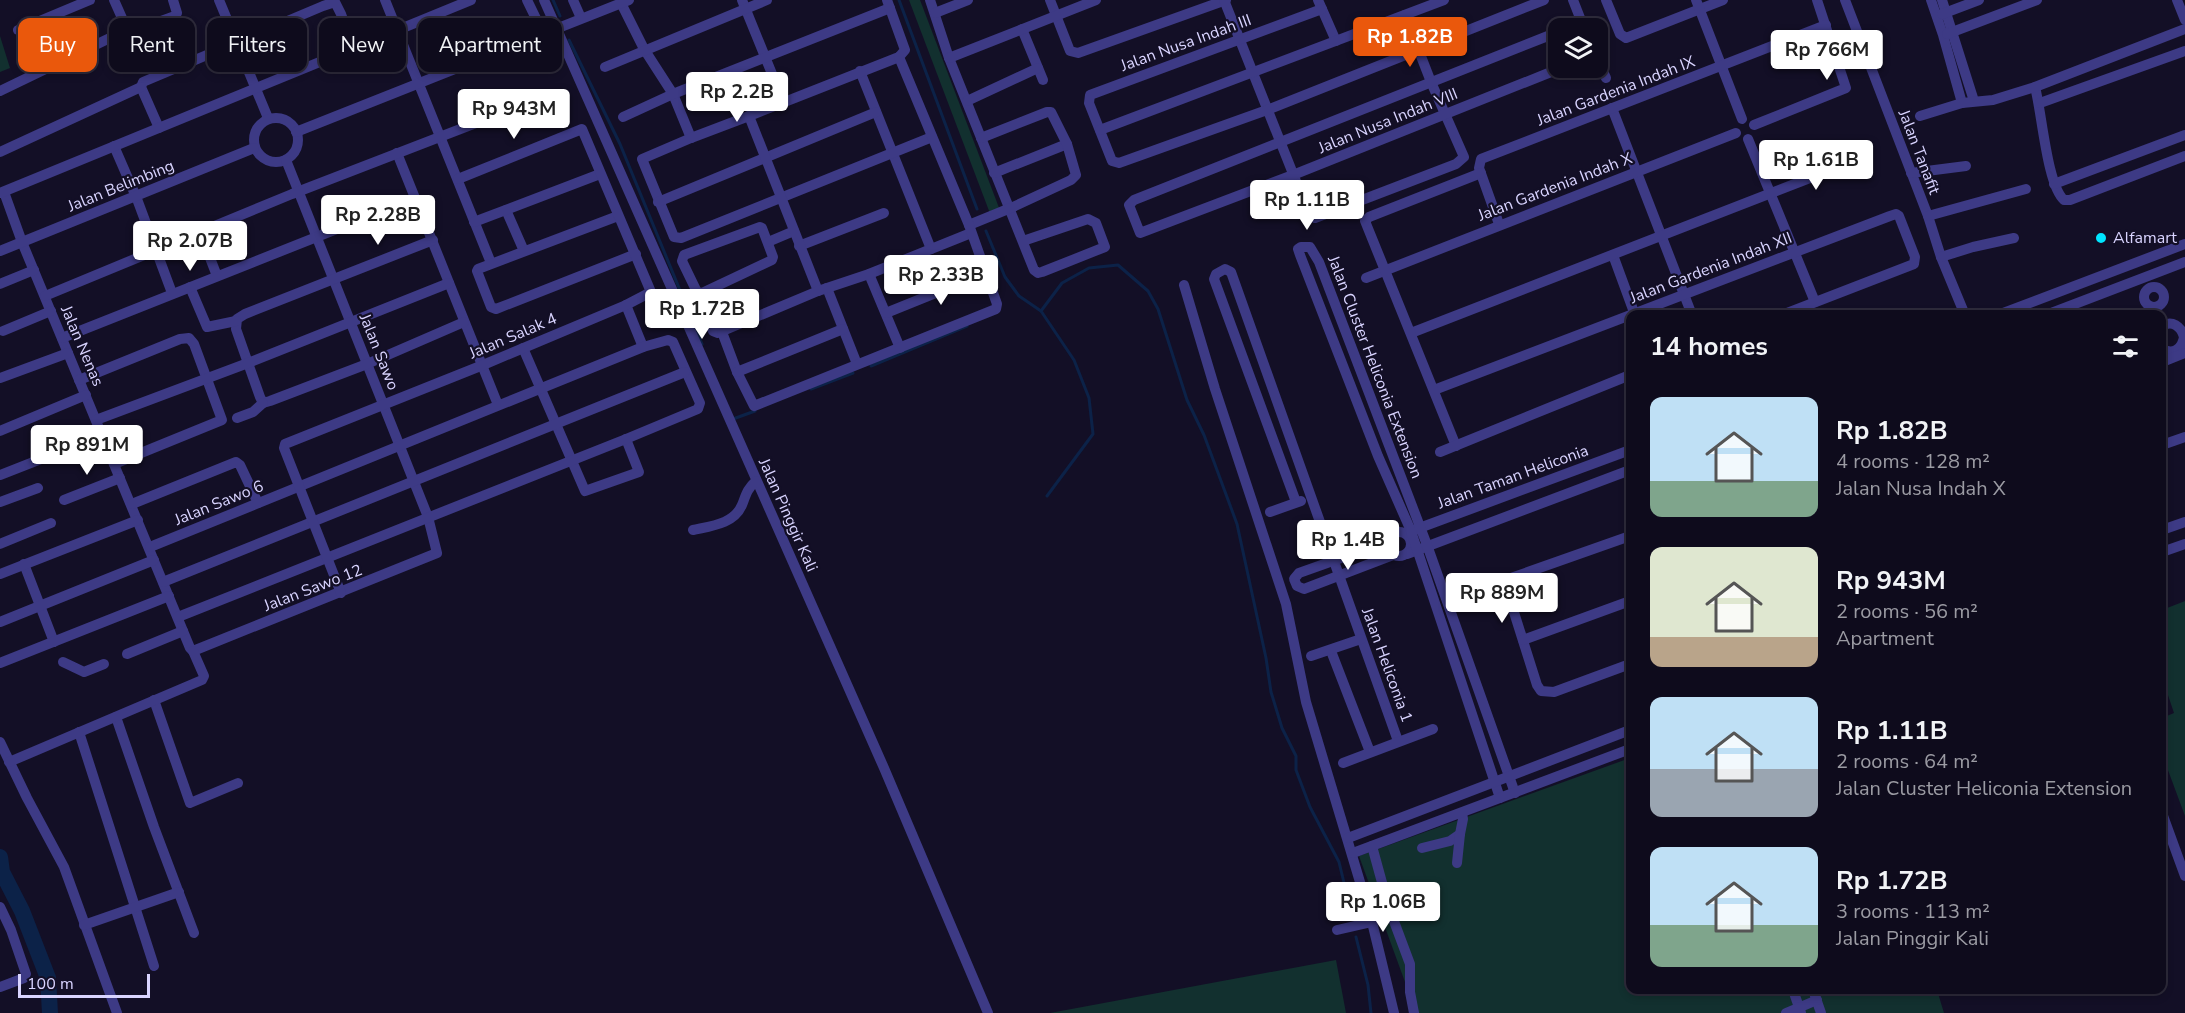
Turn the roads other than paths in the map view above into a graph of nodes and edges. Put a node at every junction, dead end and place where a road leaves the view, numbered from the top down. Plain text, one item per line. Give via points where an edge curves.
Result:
1 (90, 0) edge
2 (114, 0) edge
3 (173, 0) edge
4 (219, 0) edge
5 (385, 0) edge
6 (471, 0) edge
7 (527, 0) edge
8 (544, 0) edge
9 (573, 0) edge
10 (767, 0) edge
11 (930, 0) edge
12 (968, 0) edge
13 (1050, 0) edge
14 (1096, 0) edge
15 (1224, 0) edge
16 (1444, 0) edge
17 (1544, 0) edge
18 (1573, 0) edge
19 (1606, 0) edge
20 (1723, 0) edge
21 (1816, 0) edge
22 (1845, 0) edge
23 (1930, 0) edge
24 (1942, 0) edge
25 (1979, 0) edge
26 (2037, 0) edge
27 (2177, 0) edge
28 (334, 1) edge
29 (625, 2) edge
30 (744, 4) edge
31 (889, 4) edge
32 (1320, 4) edge
33 (1698, 5) edge
34 (1947, 12) junction
35 (935, 13) junction
36 (1056, 15) junction
37 (1405, 15) junction
38 (1936, 16) junction
39 (47, 18) edge
40 (227, 18) edge
41 (294, 18) edge
42 (342, 18) edge
43 (393, 18) edge
44 (536, 18) edge
45 (1580, 18) edge
46 (2185, 20) edge
47 (569, 24) junction
48 (1826, 25) junction
49 (406, 27) edge
50 (562, 27) edge
51 (1022, 29) junction
52 (2185, 30) edge
53 (1948, 33) junction
54 (1548, 36) edge
55 (109, 38) edge
56 (1239, 40) junction
57 (1336, 41) junction
58 (644, 49) junction
59 (1418, 50) junction
60 (406, 51) edge
61 (2185, 51) edge
62 (207, 54) edge
63 (899, 57) junction
64 (766, 58) junction
65 (950, 58) junction
66 (319, 62) edge
67 (605, 67) dead end
68 (1722, 67) junction
69 (1038, 68) junction
70 (860, 71) junction
71 (249, 72) edge
72 (450, 72) edge
73 (1252, 72) junction
74 (1548, 73) edge
75 (1043, 80) dead end
76 (1431, 82) junction
77 (419, 84) junction
78 (141, 87) junction
79 (2035, 87) junction
80 (256, 88) junction
81 (0, 91) edge
82 (674, 94) junction
83 (537, 99) dead end
84 (783, 101) junction
85 (967, 101) junction
86 (1974, 101) junction
87 (1962, 103) junction
88 (2040, 103) junction
89 (1612, 108) junction
90 (1267, 110) junction
91 (876, 112) junction
92 (1446, 114) junction
93 (749, 116) junction
94 (1920, 116) dead end
95 (623, 117) dead end
96 (268, 118) junction
97 (1742, 119) junction
98 (1754, 125) junction
99 (159, 128) junction
100 (1100, 130) junction
101 (296, 132) junction
102 (1736, 133) junction
103 (2185, 135) edge
104 (440, 136) junction
105 (932, 137) junction
106 (691, 138) junction
107 (981, 138) junction
108 (1748, 139) junction
109 (1280, 142) junction
110 (1067, 144) junction
111 (114, 146) junction
112 (254, 148) junction
113 (0, 152) edge
114 (397, 153) junction
115 (893, 154) junction
116 (2185, 156) edge
117 (764, 158) junction
118 (286, 160) junction
119 (1851, 162) dead end
120 (1966, 166) dead end
121 (1636, 172) junction
122 (994, 173) junction
123 (1481, 173) junction
124 (1911, 173) junction
125 (600, 174) junction
126 (1293, 175) junction
127 (458, 180) junction
128 (2054, 184) junction
129 (2026, 189) dead end
130 (298, 192) junction
131 (2, 193) edge
132 (1770, 194) junction
133 (136, 196) junction
134 (415, 198) junction
135 (781, 199) junction
136 (658, 202) junction
137 (1008, 209) junction
138 (506, 210) junction
139 (884, 213) dead end
140 (618, 216) junction
141 (1928, 216) junction
142 (474, 222) junction
143 (1499, 224) junction
144 (973, 226) junction
145 (794, 231) junction
146 (200, 232) junction
147 (1661, 236) junction
148 (316, 237) junction
149 (2014, 238) dead end
150 (433, 240) junction
151 (1023, 241) junction
152 (22, 242) junction
153 (768, 242) junction
154 (2185, 244) edge
155 (800, 246) junction
156 (157, 249) junction
157 (931, 249) junction
158 (0, 251) edge
159 (524, 251) junction
160 (1794, 252) junction
161 (636, 254) junction
162 (1613, 255) junction
163 (1941, 257) junction
164 (2185, 262) edge
165 (491, 263) junction
166 (34, 270) junction
167 (1385, 270) junction
168 (985, 273) junction
169 (869, 274) junction
170 (217, 276) junction
171 (1366, 278) dead end
172 (333, 279) junction
173 (449, 283) junction
174 (2148, 283) junction
175 (0, 284) edge
176 (1184, 285) dead end
177 (190, 287) junction
178 (822, 290) junction
179 (172, 293) junction
180 (1683, 294) junction
181 (45, 296) junction
182 (1815, 302) junction
183 (626, 305) junction
184 (703, 310) dead end
185 (1634, 310) edge
186 (1645, 310) edge
187 (1690, 310) edge
188 (1795, 310) edge
189 (1963, 310) edge
190 (2011, 310) edge
191 (2062, 310) edge
192 (2162, 310) edge
193 (51, 311) junction
194 (886, 313) junction
195 (1626, 317) edge
196 (2166, 320) edge
197 (236, 321) junction
198 (350, 321) junction
199 (464, 322) junction
200 (843, 329) junction
201 (3, 331) dead end
202 (722, 332) junction
203 (1410, 333) junction
204 (62, 338) junction
205 (643, 347) junction
206 (523, 348) junction
207 (900, 348) junction
208 (68, 353) junction
209 (2179, 353) edge
210 (248, 363) junction
211 (367, 364) junction
212 (857, 364) junction
213 (481, 365) junction
214 (685, 372) junction
215 (737, 372) junction
216 (1626, 377) edge
217 (0, 378) edge
218 (207, 378) junction
219 (80, 380) junction
220 (540, 388) junction
221 (1434, 390) junction
222 (86, 394) junction
223 (263, 403) junction
224 (383, 404) junction
225 (498, 405) junction
226 (237, 418) dead end
227 (96, 420) junction
228 (555, 424) junction
229 (0, 431) edge
230 (102, 435) junction
231 (2185, 436) edge
232 (626, 439) junction
233 (2166, 443) edge
234 (399, 445) junction
235 (1456, 446) junction
236 (1626, 451) edge
237 (1440, 452) dead end
238 (570, 460) junction
239 (114, 464) junction
240 (1626, 471) edge
241 (0, 475) edge
242 (120, 478) junction
243 (414, 482) junction
244 (756, 482) junction
245 (300, 487) junction
246 (38, 488) dead end
247 (1311, 497) junction
248 (64, 500) dead end
249 (0, 502) edge
250 (1296, 502) junction
251 (258, 503) junction
252 (132, 504) junction
253 (1270, 512) dead end
254 (428, 517) junction
255 (138, 520) junction
256 (312, 522) junction
257 (2185, 522) edge
258 (51, 523) dead end
259 (2166, 529) edge
260 (693, 530) dead end
261 (1412, 530) junction
262 (1626, 537) edge
263 (1386, 542) junction
264 (0, 544) edge
265 (2185, 544) edge
266 (150, 547) junction
267 (1422, 547) junction
268 (2166, 551) edge
269 (1360, 552) junction
270 (1407, 554) junction
271 (1393, 555) junction
272 (434, 556) joint
273 (327, 558) junction
274 (154, 560) junction
275 (1335, 561) junction
276 (24, 564) junction
277 (1365, 566) junction
278 (0, 574) edge
279 (1340, 575) junction
280 (163, 582) junction
281 (341, 593) junction
282 (169, 596) junction
283 (1626, 602) edge
284 (40, 606) junction
285 (178, 617) junction
286 (0, 622) edge
287 (183, 631) junction
288 (1361, 639) junction
289 (1523, 640) junction
290 (54, 642) junction
291 (197, 649) junction
292 (1331, 651) junction
293 (127, 654) dead end
294 (1311, 656) dead end
295 (63, 662) dead end
296 (0, 663) edge
297 (104, 664) dead end
298 (1626, 665) edge
299 (154, 700) junction
300 (116, 717) junction
301 (1433, 729) dead end
302 (79, 732) junction
303 (1626, 732) edge
304 (1398, 741) junction
305 (0, 742) edge
306 (1626, 750) edge
307 (1370, 752) junction
308 (9, 762) junction
309 (1343, 763) dead end
310 (1509, 777) junction
311 (1495, 782) junction
312 (238, 783) dead end
313 (1515, 792) junction
314 (1500, 798) junction
315 (1462, 813) junction
316 (2166, 824) edge
317 (1460, 834) junction
318 (1348, 838) junction
319 (1372, 846) junction
320 (1422, 848) dead end
321 (1353, 853) junction
322 (1457, 862) dead end
323 (2185, 876) edge
324 (179, 892) junction
325 (136, 907) junction
326 (2, 914) edge
327 (1372, 922) junction
328 (84, 925) junction
329 (1337, 930) dead end
330 (194, 933) dead end
331 (154, 966) dead end
332 (0, 987) edge
333 (1794, 994) edge
334 (1815, 995) edge
335 (1800, 1010) edge
336 (117, 1013) edge
337 (988, 1013) edge
338 (1394, 1013) edge
339 (1414, 1013) edge
340 (1786, 1013) edge
341 (1821, 1013) edge

1 - 39 street
2 - 3 street via 126,27 135,30 175,16
4 - 40 street
5 - 43 street
6 - 49 street
7 - 44 street
8 - 47 street
9 - 47 street
10 - 30 street
11 - 35 street
12 - 35 street
13 - 36 street
14 - 36 street
15 - 36 street via 1078,53 1070,51
15 - 56 street
16 - 37 street
17 - 59 street
18 - 45 street
19 - 33 street via 1621,36 1629,38
20 - 33 street
21 - 48 street
22 - 124 street, Jalan Tanafit
23 - 38 street
24 - 34 street
25 - 34 street
26 - 53 street
27 - 46 street
28 - 41 street
28 - 42 street
29 - 47 street
29 - 58 street
30 - 58 street
30 - 64 street
31 - 63 street via 905,50
31 - 64 street
32 - 56 street, Jalan Nusa Indah III
32 - 57 street
33 - 68 street
34 - 38 street
34 - 53 street
35 - 65 street
36 - 51 street
37 - 57 street
37 - 59 street
38 - 53 street
47 - 50 street
47 - 244 street, Jalan Pinggir Kali
48 - 68 street, Jalan Gardenia Indah IX
48 - 98 street via 1846,88
51 - 65 street
51 - 69 street
52 - 79 street
53 - 86 street
53 - 87 street
54 - 76 street
55 - 81 street
56 - 73 street
56 - 100 street, Jalan Nusa Indah III via 1094,93 1088,98
57 - 73 street
58 - 67 street
58 - 82 street
59 - 76 street
59 - 90 street
60 - 77 street
61 - 88 street
62 - 78 street via 148,79
63 - 70 street
63 - 105 street
64 - 82 street
64 - 84 street
65 - 85 street
66 - 80 street
68 - 89 street, Jalan Gardenia Indah IX
68 - 97 street
69 - 75 street
69 - 85 street
70 - 84 street
70 - 91 street
71 - 80 street
72 - 77 street
73 - 90 street
73 - 100 street
74 - 92 street, Jalan Nusa Indah VIII
76 - 92 street
76 - 109 street
77 - 101 street
77 - 104 street
78 - 99 street
78 - 113 street
79 - 86 street via 1994,100
79 - 88 street
80 - 96 street
80 - 99 street
82 - 95 street
82 - 106 street
83 - 104 street
84 - 93 street
85 - 107 street
86 - 87 street
87 - 94 street
88 - 128 street
89 - 121 street
89 - 123 street, Jalan Gardenia Indah IX via 1481,159
90 - 100 street via 1119,163 1112,161
90 - 109 street
91 - 115 street
91 - 117 street
92 - 126 street, Jalan Nusa Indah VIII
92 - 126 street via 1464,155 1461,161 1449,166 1315,218 1309,214
93 - 106 street
93 - 117 street
96 - 101 street via 282,119
96 - 112 street via 257,129
97 - 98 street
97 - 102 street via 1735,126
98 - 108 street via 1754,135
99 - 111 street
101 - 118 street via 297,148
102 - 108 street
102 - 121 street, Jalan Gardenia Indah X
103 - 128 street
104 - 114 street
104 - 127 street
105 - 115 street
105 - 144 street
106 - 136 street via 642,159
107 - 110 street via 1047,112 1052,113
107 - 122 street
108 - 132 street
109 - 126 street
109 - 126 street, Jalan Nusa Indah VIII via 1130,201 1129,205 1140,232
110 - 122 street
110 - 137 street via 1076,175
111 - 131 street
111 - 133 street
112 - 118 street via 271,162
112 - 133 street, Jalan Belimbing
114 - 130 street
114 - 134 street
115 - 135 street
115 - 157 street
116 - 128 street via 2070,200 2061,198
117 - 135 street
117 - 136 street
118 - 130 street, Jalan Sawo
119 - 132 street
120 - 124 street
121 - 143 street, Jalan Gardenia Indah X
121 - 147 street
122 - 137 street
123 - 143 street
123 - 167 street via 1366,219
124 - 141 street, Jalan Tanafit
125 - 127 street via 582,129
125 - 138 street
125 - 140 street
127 - 142 street
129 - 141 street
130 - 146 street
130 - 148 street, Jalan Sawo
131 - 152 street, Jalan Nenas
132 - 147 street
132 - 160 street
133 - 152 street, Jalan Belimbing
133 - 156 street
134 - 148 street
134 - 150 street
135 - 136 street via 678,238
135 - 145 street
137 - 144 street
137 - 151 street
138 - 142 street
138 - 159 street
139 - 155 street
140 - 159 street
140 - 161 street
141 - 163 street, Jalan Tanafit
142 - 165 street
143 - 167 street, Jalan Gardenia Indah X
144 - 157 street
144 - 168 street
145 - 153 street
145 - 155 street
146 - 156 street
146 - 170 street
147 - 162 street
147 - 180 street
148 - 170 street
148 - 172 street, Jalan Sawo
149 - 163 street
150 - 172 street
150 - 173 street
151 - 151 street via 1038,273 1105,247 1091,219
152 - 158 street, Jalan Belimbing
152 - 166 street, Jalan Nenas
153 - 153 street via 761,227 681,258 700,294 772,260
154 - 190 street
155 - 178 street
156 - 179 street
156 - 181 street
157 - 169 street
159 - 165 street
160 - 180 street, Jalan Gardenia Indah XII
160 - 182 street
160 - 182 street, Jalan Gardenia Indah XII via 1898,215 1915,257 1914,264
161 - 165 street via 494,309 477,271
161 - 183 street, Jalan Salak 4 via 651,290
162 - 185 street
162 - 203 street
163 - 189 street, Jalan Tanafit
164 - 174 street
166 - 175 street
166 - 181 street, Jalan Nenas
167 - 171 street, Jalan Gardenia Indah X
167 - 203 street
168 - 194 street
168 - 207 street via 996,309
169 - 178 street
169 - 194 street
170 - 177 street
172 - 197 street
172 - 198 street, Jalan Sawo
173 - 198 street
173 - 199 street
174 - 191 street
174 - 192 street via 2163,294
176 - 318 street via 1286,604 1309,713
177 - 179 street
177 - 197 street via 207,327
178 - 200 street
178 - 202 street
179 - 204 street
180 - 186 street, Jalan Gardenia Indah XII
180 - 187 street
181 - 193 street, Jalan Nenas
182 - 188 street
183 - 205 street
183 - 206 street, Jalan Salak 4
184 - 202 street via 713,331
193 - 201 street
193 - 204 street, Jalan Nenas
194 - 207 street
195 - 221 street, Jalan Gardenia Indah XII
196 - 209 street via 2182,332
197 - 210 street
198 - 210 street
198 - 211 street, Jalan Sawo
199 - 211 street
199 - 213 street
200 - 212 street
200 - 215 street
202 - 215 street
203 - 221 street
204 - 208 street, Jalan Nenas
205 - 214 street, Jalan Sawo 6 via 671,340
205 - 220 street, Jalan Sawo 6
206 - 213 street, Jalan Salak 4
206 - 220 street
207 - 212 street
208 - 217 street
208 - 219 street, Jalan Nenas
210 - 218 street
210 - 223 street
211 - 223 street
211 - 224 street, Jalan Sawo
212 - 215 street via 754,406
213 - 224 street, Jalan Salak 4
213 - 225 street
214 - 228 street
214 - 232 street via 700,403 698,410
216 - 235 street
218 - 219 street via 194,344 185,338
218 - 227 street
218 - 239 street via 223,417 221,421
219 - 222 street, Jalan Nenas
220 - 225 street, Jalan Sawo 6
220 - 228 street
221 - 235 street
222 - 227 street, Jalan Nenas
222 - 229 street
223 - 226 street
224 - 234 street, Jalan Sawo
224 - 245 street, Jalan Salak 4 via 285,444
225 - 234 street, Jalan Sawo 6
227 - 230 street, Jalan Nenas
228 - 238 street
228 - 243 street
230 - 239 street, Jalan Nenas
230 - 241 street
231 - 233 street
232 - 238 street
232 - 238 street via 639,469 637,473 585,491
234 - 243 street, Jalan Sawo
234 - 245 street, Jalan Sawo 6
235 - 237 street
236 - 261 street, Jalan Taman Heliconia
238 - 254 street
239 - 242 street, Jalan Nenas
240 - 267 street, Jalan Taman Heliconia
242 - 248 street
242 - 252 street, Jalan Nenas
243 - 254 street, Jalan Sawo
243 - 256 street
244 - 260 street via 733,518
244 - 337 street, Jalan Pinggir Kali via 889,778
245 - 251 street, Jalan Sawo 6
245 - 256 street
246 - 249 street
247 - 250 street
247 - 250 street, Jalan Heliconia 1 via 1231,272 1225,269 1215,274 1214,279
247 - 275 street, Jalan Heliconia 1
250 - 253 street
251 - 252 street via 236,462
251 - 266 street, Jalan Sawo 6
252 - 255 street, Jalan Nenas
254 - 272 street, Jalan Sawo via 437,549
254 - 273 street
255 - 266 street, Jalan Nenas
255 - 276 street
256 - 273 street
256 - 280 street
257 - 259 street
258 - 264 street
261 - 261 street, Jalan Cluster Heliconia Extension via 1378,456 1300,247 1310,247 1319,262
261 - 263 street, Jalan Taman Heliconia via 1394,532
261 - 267 street
261 - 270 street
262 - 289 street via 1511,578 1507,595
263 - 269 street
263 - 271 street
265 - 268 street
266 - 274 street, Jalan Nenas
267 - 270 street, Jalan Taman Heliconia
267 - 310 street
267 - 311 street
269 - 275 street
269 - 277 street
270 - 271 street
271 - 277 street
272 - 281 street, Jalan Sawo 12
273 - 281 street
273 - 285 street
274 - 280 street, Jalan Nenas
274 - 284 street
275 - 279 street, Jalan Heliconia 1
275 - 279 street via 1299,573 1295,583 1304,589
276 - 278 street
276 - 284 street
277 - 279 street
279 - 288 street, Jalan Heliconia 1
280 - 282 street, Jalan Nenas
281 - 291 street, Jalan Sawo 12
282 - 285 street, Jalan Nenas
282 - 290 street
283 - 289 street
284 - 286 street
284 - 290 street
285 - 287 street, Jalan Nenas
287 - 291 street, Jalan Nenas
287 - 293 street
288 - 292 street
288 - 304 street, Jalan Heliconia 1
289 - 298 street via 1537,685 1544,692 1554,692
290 - 296 street
291 - 299 street, Jalan Nenas via 202,680
292 - 294 street
292 - 307 street
295 - 297 street via 84,672
299 - 300 street
299 - 312 street via 190,802
300 - 302 street
300 - 324 street
301 - 304 street
302 - 308 street
302 - 325 street
303 - 310 street
304 - 307 street
305 - 308 street
306 - 313 street
307 - 309 street
308 - 328 street via 64,867
310 - 311 street
310 - 313 street
311 - 314 street
311 - 318 street
313 - 314 street
314 - 315 street
315 - 317 street
315 - 319 street
316 - 323 street
317 - 320 street via 1450,841
317 - 322 street
318 - 321 street
319 - 321 street
319 - 339 street via 1408,957
321 - 327 street
324 - 325 street
324 - 330 street
325 - 328 street
325 - 331 street
326 - 332 street via 26,974
327 - 329 street
327 - 338 street
328 - 336 street
333 - 335 street
334 - 335 street
334 - 341 street
335 - 340 street

